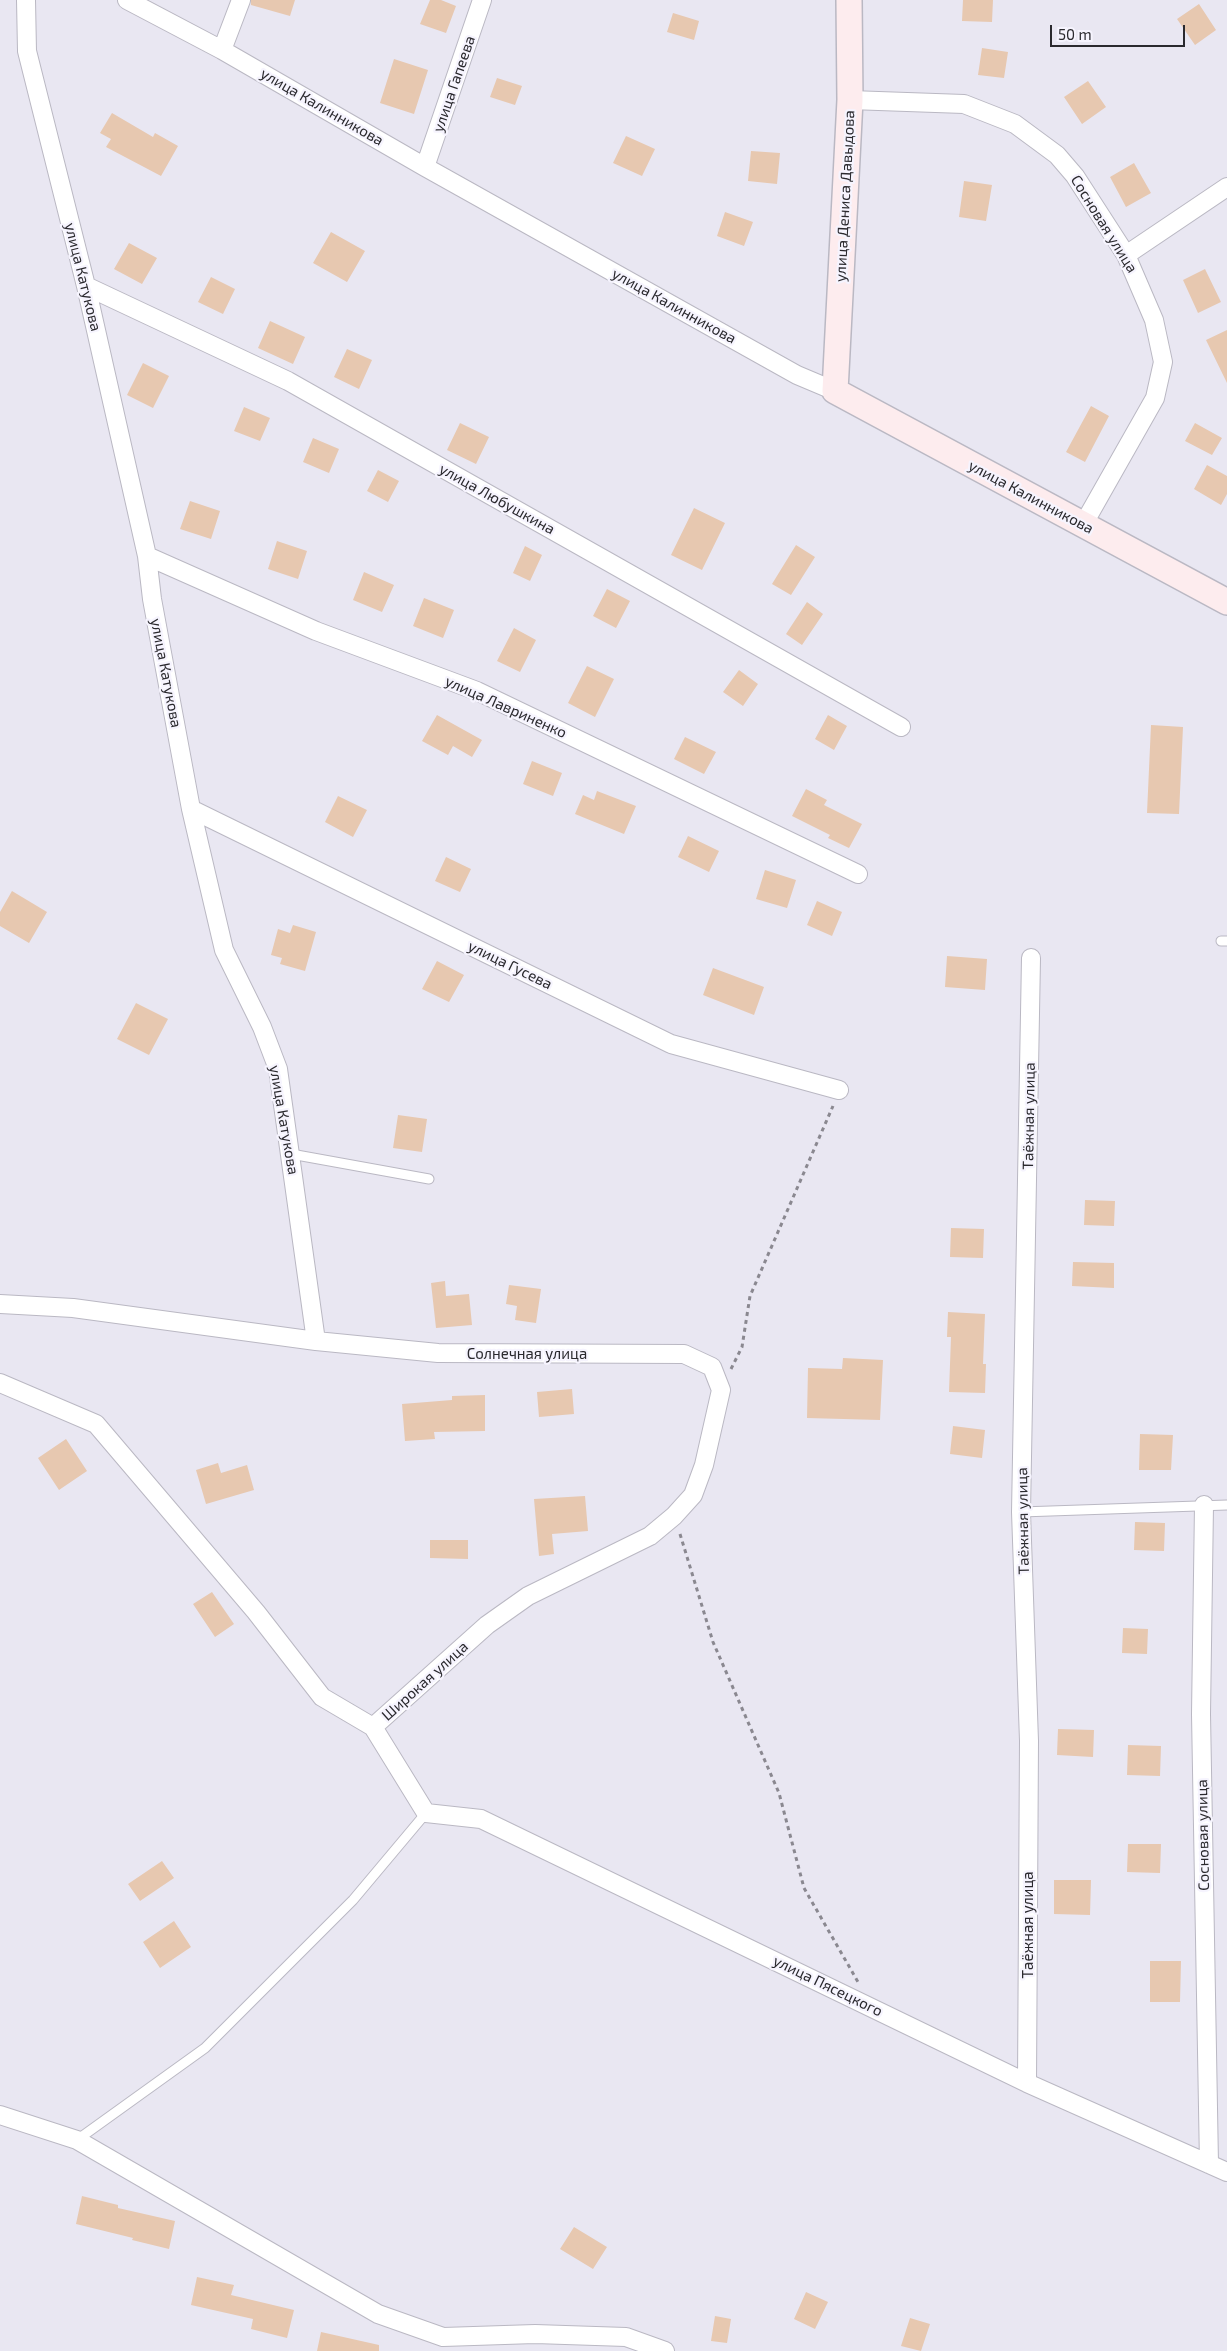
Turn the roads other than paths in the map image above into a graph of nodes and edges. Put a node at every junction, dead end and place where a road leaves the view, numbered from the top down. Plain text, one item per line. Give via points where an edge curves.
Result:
1 (26, 0) edge
2 (127, 0) edge
3 (241, 0) edge
4 (482, 0) edge
5 (849, 0) edge
6 (222, 50) junction
7 (850, 100) junction
8 (426, 167) junction
9 (1227, 186) edge
10 (1126, 255) junction
11 (86, 286) junction
12 (836, 391) junction
13 (1083, 525) junction
14 (147, 556) junction
15 (1227, 602) edge
16 (901, 727) dead end
17 (192, 809) junction
18 (858, 874) dead end
19 (1032, 958) dead end
20 (840, 1090) road end
21 (291, 1154) junction
22 (429, 1179) dead end
23 (0, 1304) edge
24 (316, 1341) junction
25 (0, 1383) edge
26 (721, 1390) joint
27 (1204, 1505) junction
28 (1227, 1505) edge
29 (1021, 1512) junction
30 (373, 1727) junction
31 (426, 1813) junction
32 (1027, 2083) junction
33 (0, 2115) edge
34 (77, 2140) junction
35 (1209, 2164) junction
36 (1227, 2172) edge
37 (665, 2351) edge

1 - 11 street, улица Катукова via 27,51
2 - 6 street, улица Калинникова
3 - 6 street
4 - 8 street, улица Гапеева
5 - 7 main road, улица Дениса Давыдова
6 - 8 street, улица Калинникова
7 - 10 street, Сосновая улица via 964,104 1015,124 1057,155 1075,176
7 - 12 main road, улица Дениса Давыдова
8 - 12 street, улица Калинникова via 797,375
9 - 10 street
10 - 13 street, Сосновая улица via 1154,320 1163,362 1155,398
11 - 14 street, улица Катукова
11 - 16 street, улица Любушкина via 288,381
12 - 13 main road, улица Калинникова
13 - 15 main road, улица Калинникова
14 - 17 street, улица Катукова via 152,600
14 - 18 street, улица Лавриненко via 316,631 477,691
17 - 20 street, улица Гусева via 671,1044
17 - 21 street, улица Катукова via 224,950 262,1027 278,1069
19 - 29 street, Таёжная улица
21 - 22 lane
21 - 24 street, улица Катукова
23 - 24 street, Солнечная улица via 73,1308
24 - 26 street, Солнечная улица via 438,1353 684,1354 712,1367
25 - 30 street, Широкая улица via 96,1424 256,1612 322,1698
26 - 30 street, Широкая улица via 704,1465 693,1495 674,1516 650,1536 528,1596 487,1625
27 - 28 lane
27 - 29 lane
27 - 35 street, Сосновая улица via 1201,1714
29 - 32 street, Таёжная улица via 1029,1741
30 - 31 street
31 - 32 street, улица Пясецкого via 481,1818
31 - 34 lane via 353,1900 205,2048
32 - 35 street, улица Пясецкого
33 - 34 street
34 - 37 street via 378,2314 443,2337 535,2334 626,2337
35 - 36 street, улица Пясецкого

